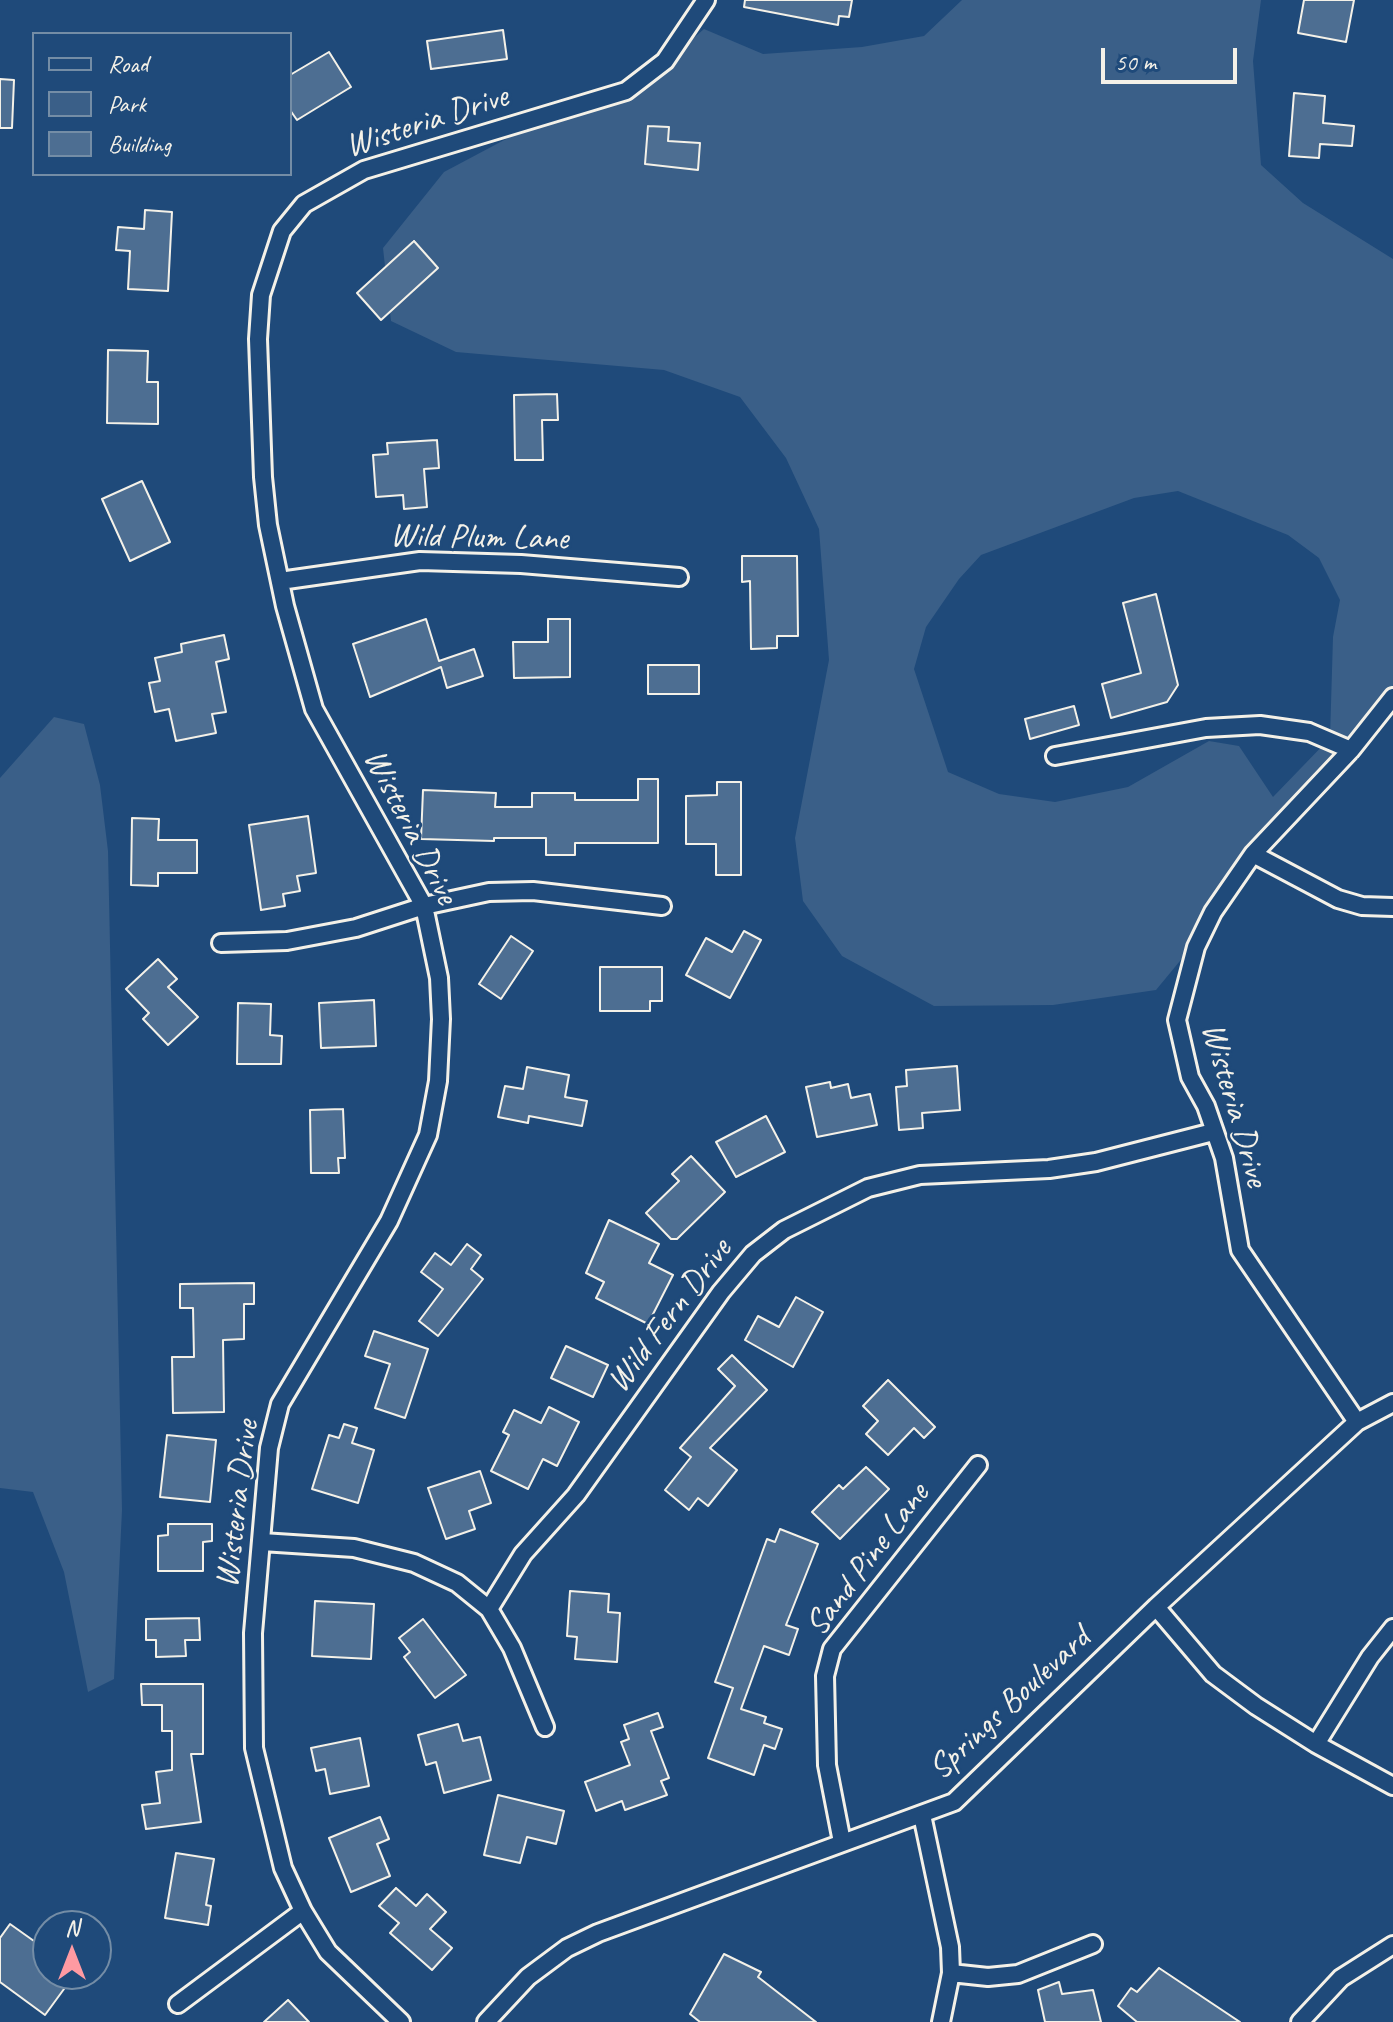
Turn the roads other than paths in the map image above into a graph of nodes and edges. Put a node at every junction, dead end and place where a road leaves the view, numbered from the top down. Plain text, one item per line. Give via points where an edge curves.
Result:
1 (706, 0) edge
2 (679, 577) dead end
3 (280, 581) junction
4 (1393, 697) edge
5 (1351, 750) junction
6 (1055, 756) dead end
7 (1253, 854) junction
8 (424, 906) junction
9 (662, 906) dead end
10 (1393, 907) edge
11 (221, 943) dead end
12 (1213, 1132) junction
13 (1393, 1403) edge
14 (1357, 1422) junction
15 (978, 1465) dead end
16 (262, 1542) junction
17 (1156, 1607) junction
18 (489, 1609) junction
19 (1393, 1628) edge
20 (545, 1727) dead end
21 (1316, 1744) junction
22 (1393, 1786) edge
23 (922, 1815) junction
24 (842, 1842) junction
25 (303, 1911) junction
26 (1093, 1944) dead end
27 (1393, 1945) edge
28 (951, 1973) junction
29 (178, 2004) dead end
30 (401, 2022) edge
31 (486, 2022) edge
32 (941, 2022) edge
33 (1300, 2022) edge

1 - 3 street, Wisteria Drive via 665,61 626,91 364,170 304,204 282,231 261,295 258,339 263,477
2 - 3 street, Wild Plum Lane via 420,561
3 - 8 street, Wisteria Drive via 314,709
4 - 5 street, Wisteria Drive
5 - 6 street via 1309,732 1260,725 1206,728
5 - 7 street, Wisteria Drive
7 - 10 street via 1338,899
7 - 12 street, Wisteria Drive via 1196,947 1177,1020 1187,1066
8 - 9 street via 489,892 533,891
8 - 11 street via 356,928 287,941
8 - 16 street, Wisteria Drive via 439,978 441,1019 428,1135 389,1221 280,1404 269,1448
12 - 14 street, Wisteria Drive via 1224,1158 1240,1250
12 - 18 street, Wild Fern Drive via 1049,1169 920,1175 868,1188 784,1230 753,1254 721,1292 576,1495 523,1554
13 - 14 street, Springs Boulevard
14 - 17 street, Springs Boulevard
15 - 24 street, Sand Pine Lane via 832,1649 825,1676 827,1765
16 - 18 street via 354,1548 414,1563 457,1583
16 - 25 street, Wisteria Drive via 253,1633 254,1748 279,1856
17 - 21 street via 1213,1674
17 - 23 street, Springs Boulevard via 954,1802
18 - 20 street via 512,1648
19 - 21 street
21 - 22 street
23 - 24 street, Springs Boulevard
23 - 28 street
24 - 31 street, Springs Boulevard via 567,1948 528,1977
25 - 29 street
25 - 30 street, Wisteria Drive via 328,1952
26 - 28 street via 1018,1974
27 - 33 street via 1341,1978
28 - 32 street

